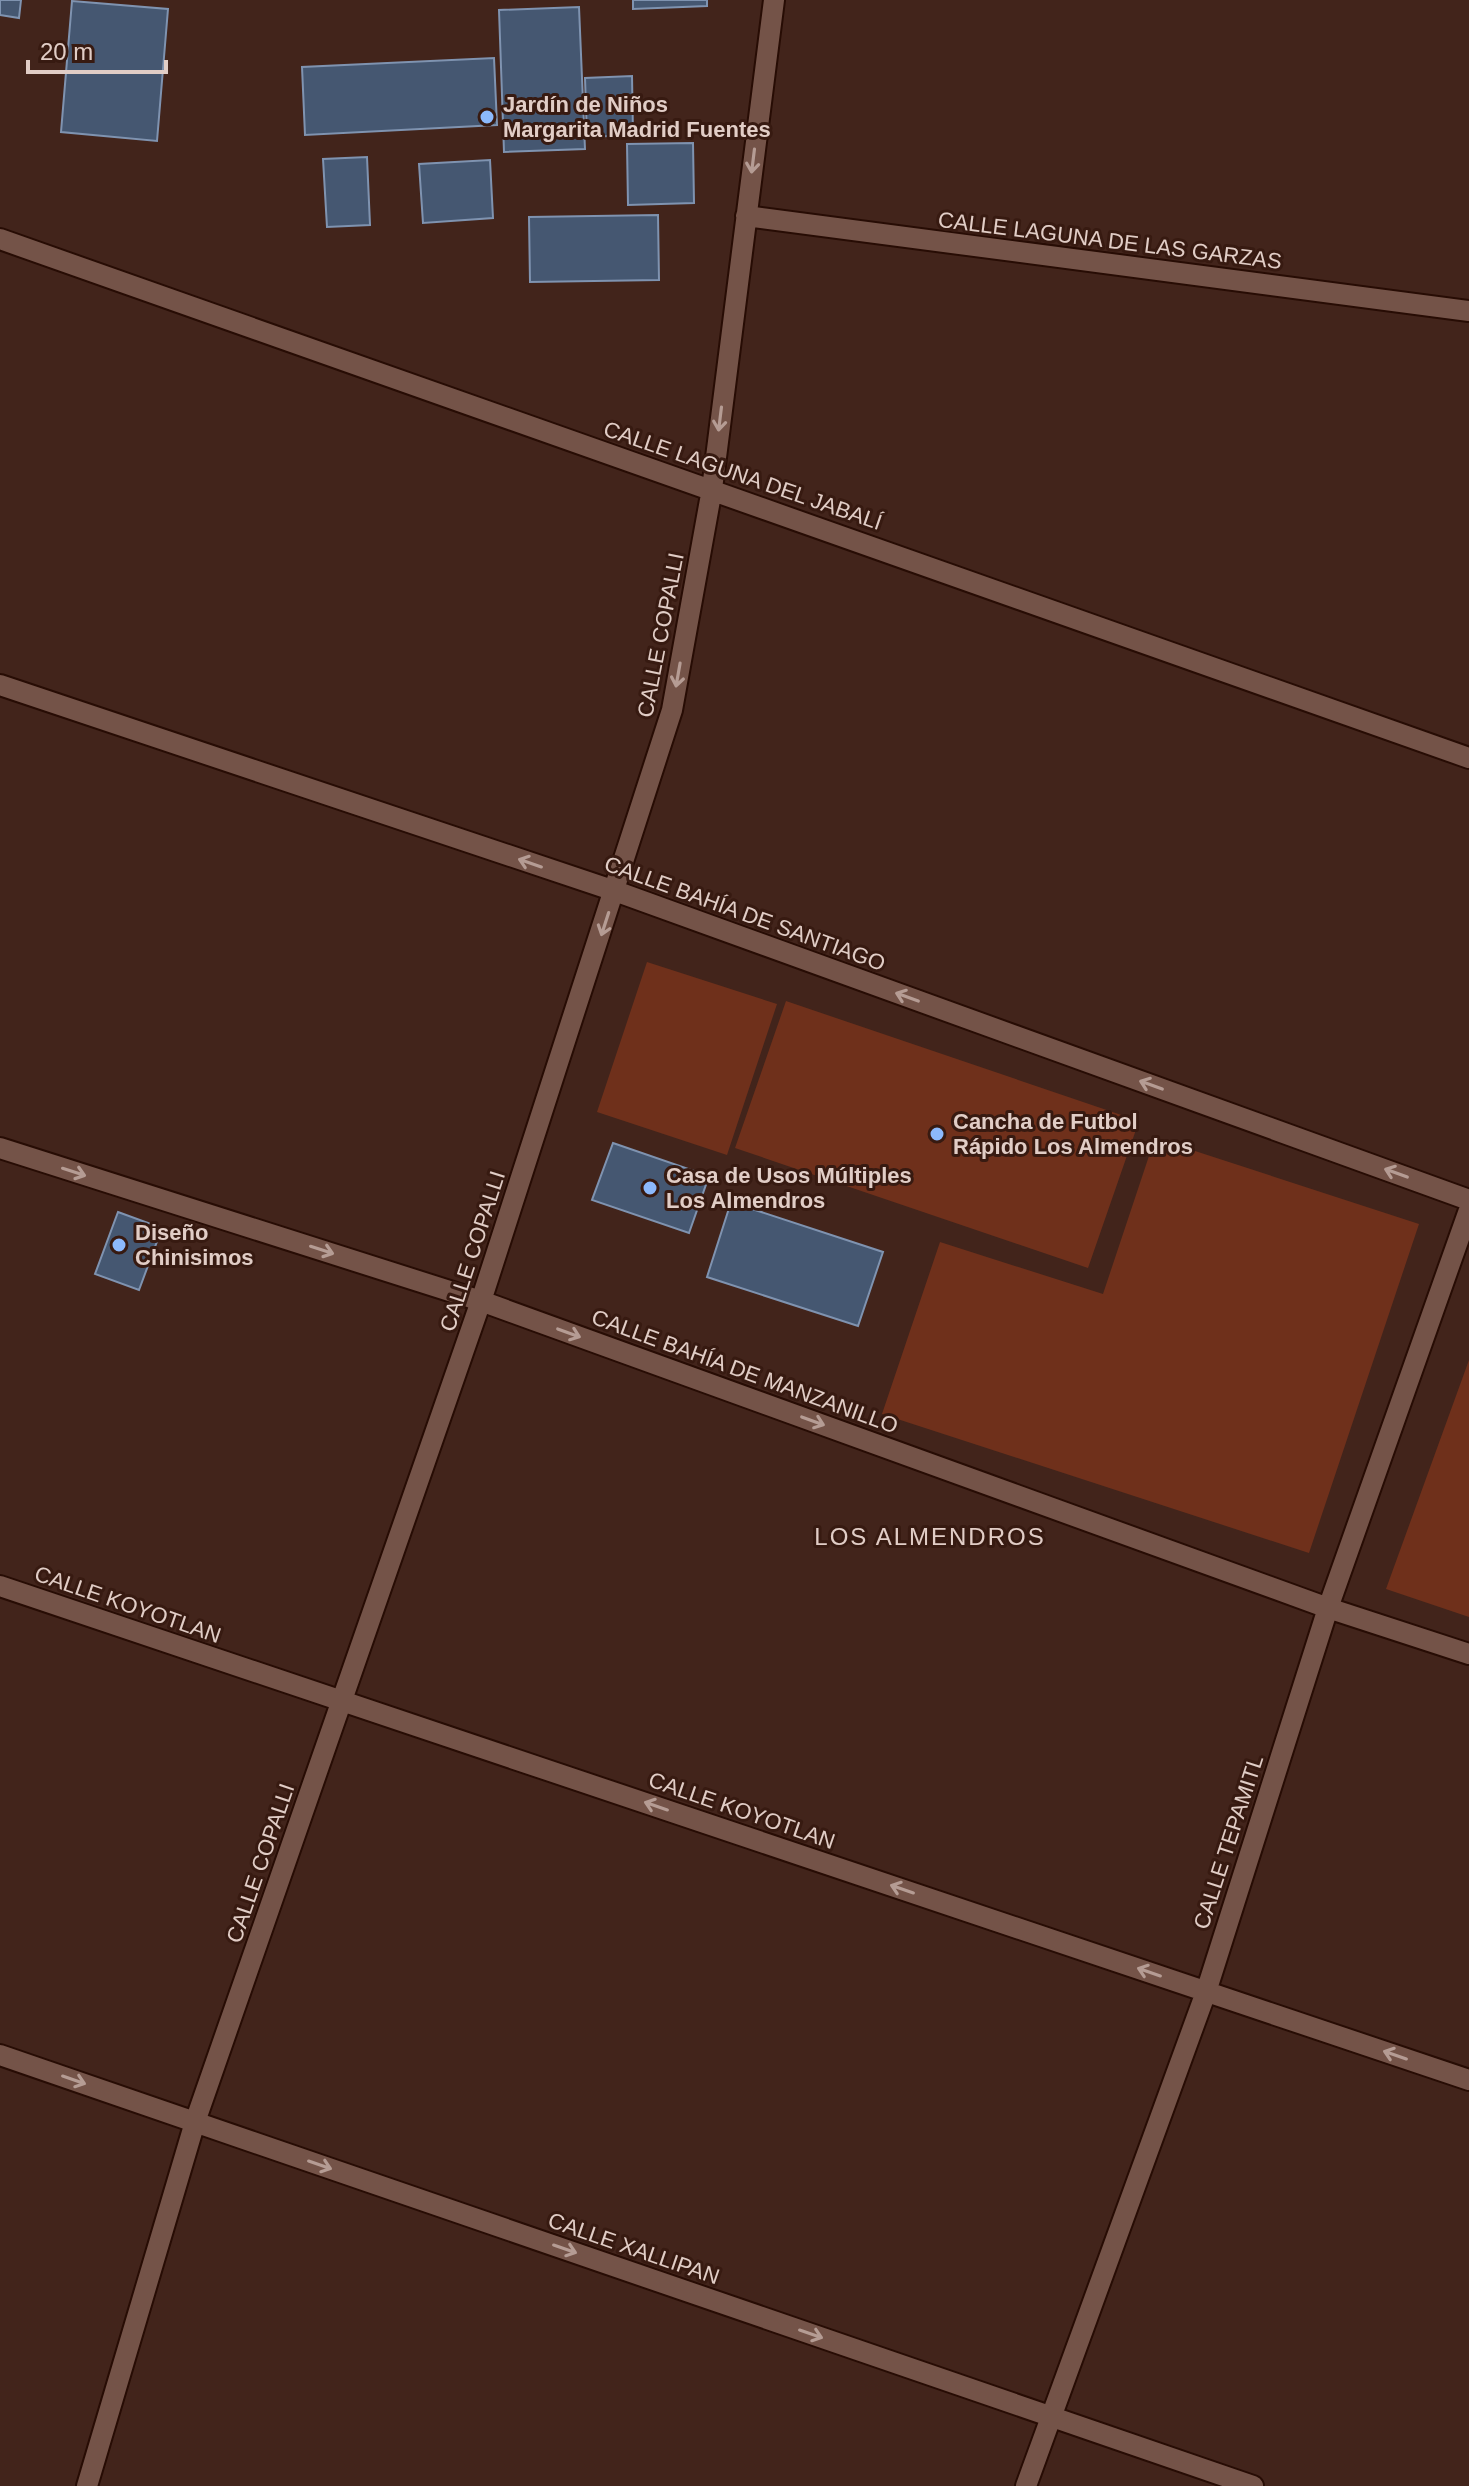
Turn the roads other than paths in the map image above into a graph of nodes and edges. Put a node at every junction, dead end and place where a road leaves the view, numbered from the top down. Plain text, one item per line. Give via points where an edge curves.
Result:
1 (774, 0) edge
2 (746, 216) junction
3 (0, 239) edge
4 (1469, 311) edge
5 (712, 489) junction
6 (0, 685) edge
7 (1469, 758) edge
8 (615, 891) junction
9 (0, 1148) edge
10 (1469, 1200) edge
11 (1469, 1210) edge
12 (481, 1301) junction
13 (0, 1586) edge
14 (1328, 1608) junction
15 (1469, 1654) edge
16 (342, 1701) junction
17 (1206, 1992) junction
18 (0, 2055) edge
19 (1469, 2080) edge
20 (195, 2122) junction
21 (1050, 2416) junction
22 (87, 2486) edge
23 (1026, 2486) edge
24 (1253, 2486) edge

1 -> 2 street, CALLE COPALLI
2 - 4 street, CALLE LAGUNA DE LAS GARZAS
2 -> 5 street, CALLE COPALLI
3 - 5 street, CALLE LAGUNA DEL JABALÍ
5 - 7 street, CALLE LAGUNA DEL JABALÍ
5 -> 8 street, CALLE COPALLI via 672,710
8 -> 6 street, CALLE BAHÍA DE SANTIAGO
10 -> 8 street, CALLE BAHÍA DE SANTIAGO
8 -> 12 street, CALLE COPALLI
9 -> 12 street, CALLE BAHÍA DE MANZANILLO
11 - 14 street, CALLE TEPAMITL
12 -> 14 street, CALLE BAHÍA DE MANZANILLO
12 - 16 street, CALLE COPALLI
13 - 16 street, CALLE KOYOTLAN
14 - 15 street, CALLE BAHÍA DE MANZANILLO
14 - 17 street, CALLE TEPAMITL
17 -> 16 street, CALLE KOYOTLAN
16 - 20 street, CALLE COPALLI
19 -> 17 street, CALLE KOYOTLAN
17 - 21 street, CALLE TEPAMITL
18 -> 20 street, CALLE XALLIPAN
20 -> 21 street, CALLE XALLIPAN
20 - 22 street, CALLE COPALLI
21 - 23 street, CALLE TEPAMITL
21 - 24 street, CALLE XALLIPAN

